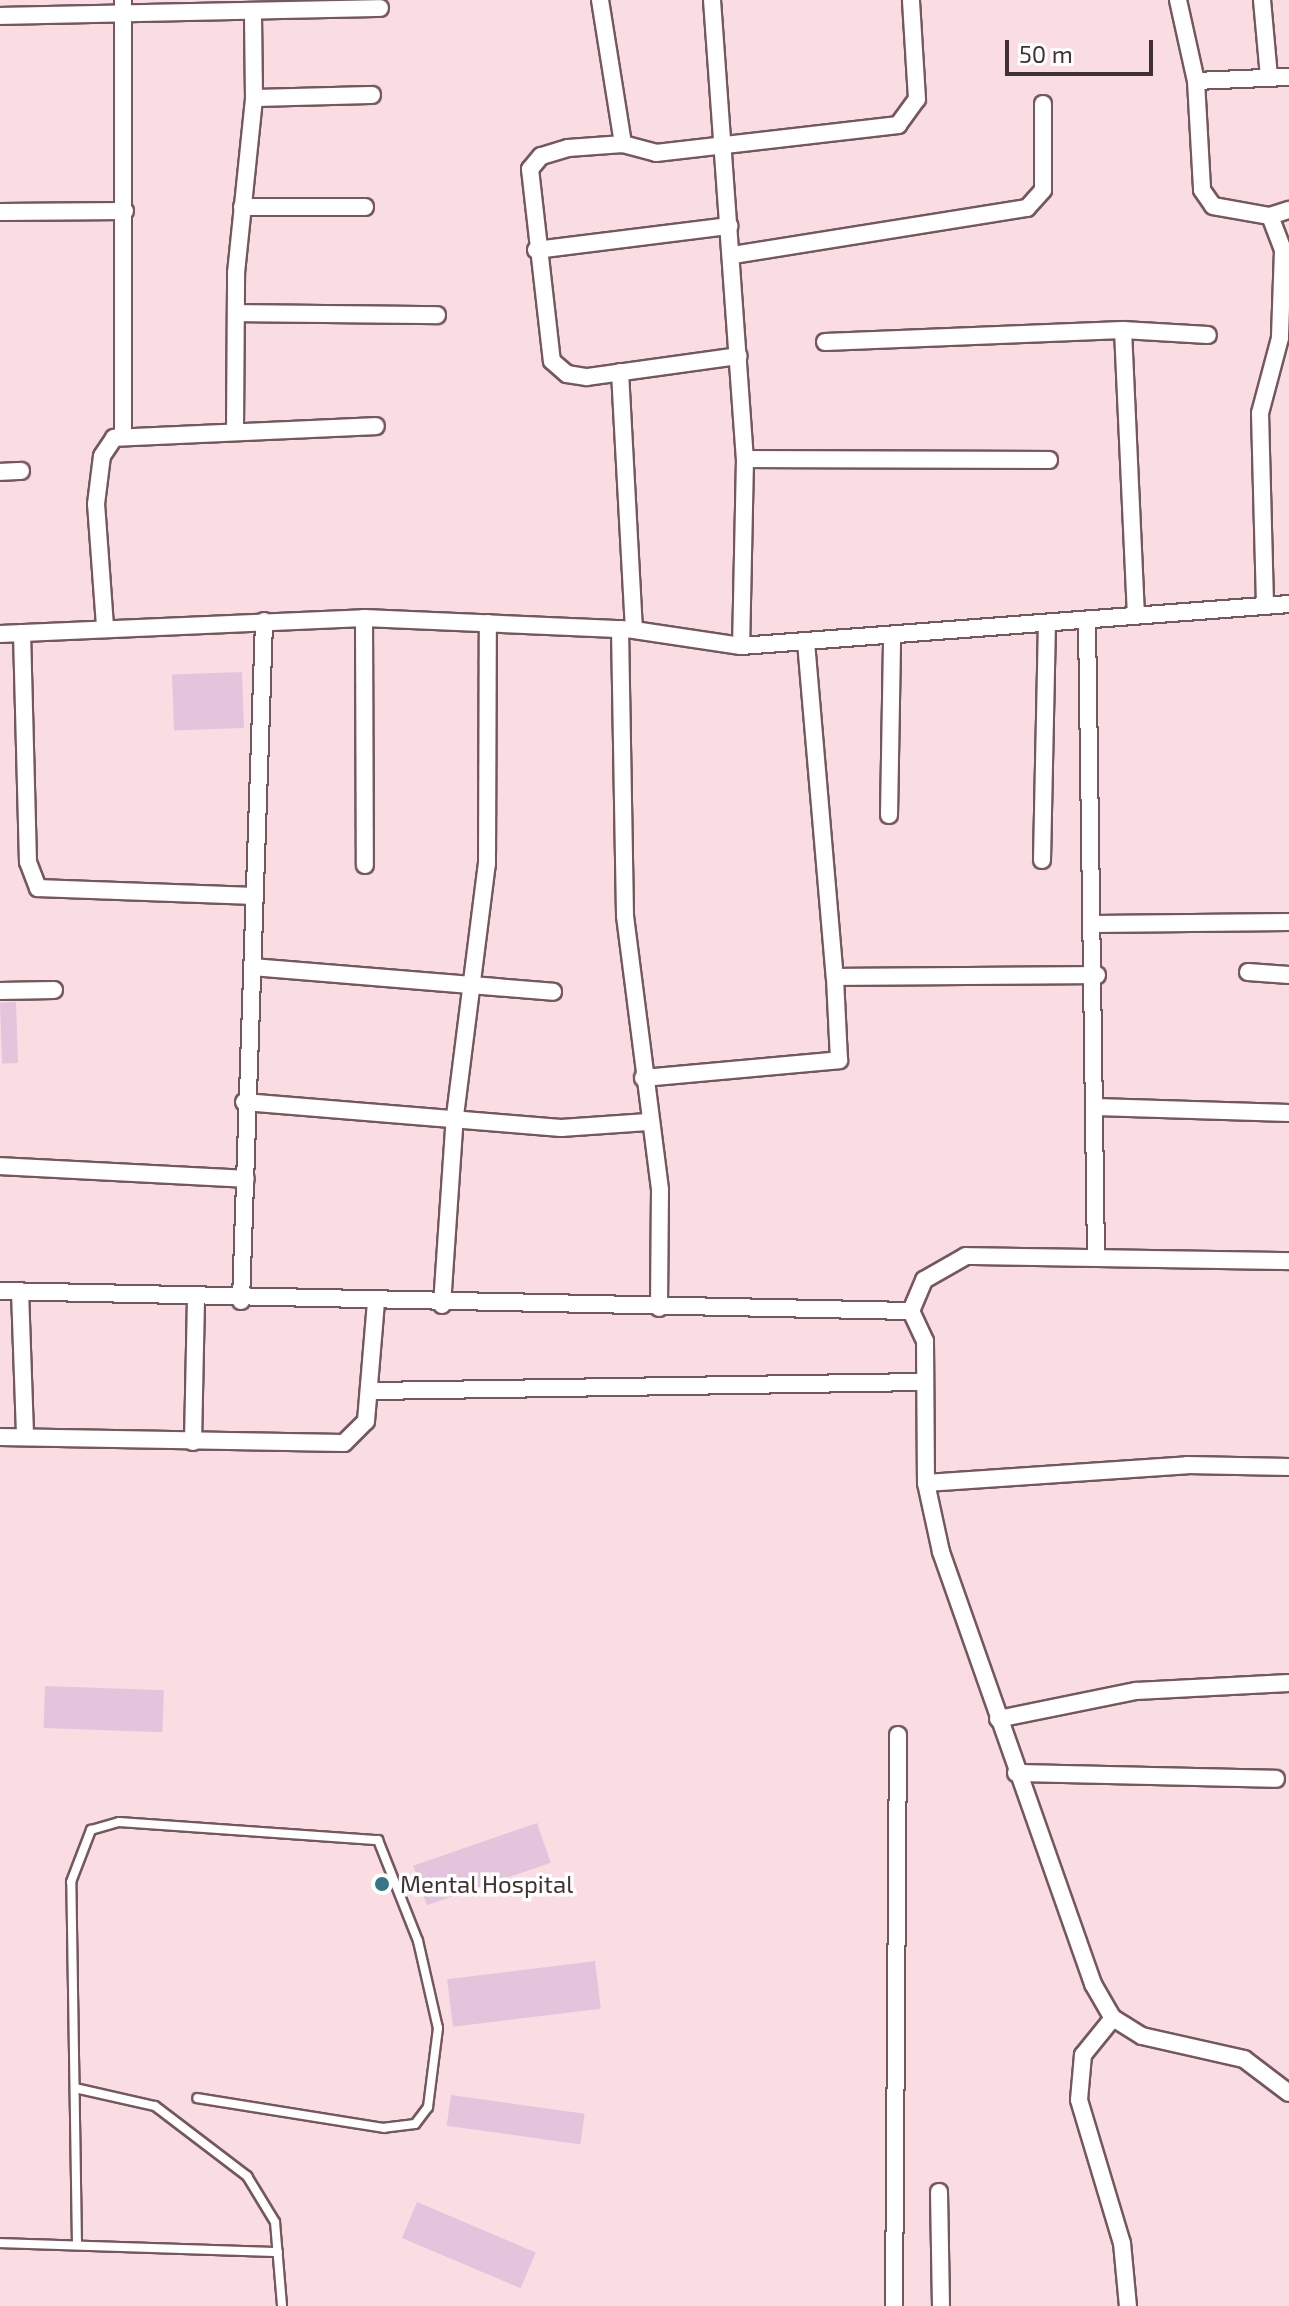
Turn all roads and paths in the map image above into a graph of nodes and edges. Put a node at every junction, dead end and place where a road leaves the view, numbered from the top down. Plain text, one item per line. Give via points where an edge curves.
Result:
1 (600, 0) edge
2 (712, 0) edge
3 (911, 0) edge
4 (1178, 0) edge
5 (1262, 0) edge
6 (123, 7) edge
7 (260, 7) edge
8 (380, 8) dead end
9 (0, 16) edge
10 (1269, 77) junction
11 (1289, 77) edge
12 (1196, 81) junction
13 (372, 95) dead end
14 (254, 98) junction
15 (1043, 104) dead end
16 (720, 143) junction
17 (623, 144) junction
18 (242, 207) junction
19 (365, 207) dead end
20 (1289, 210) edge
21 (125, 211) junction
22 (0, 212) edge
23 (1270, 216) junction
24 (730, 226) junction
25 (536, 250) junction
26 (733, 255) junction
27 (236, 313) junction
28 (437, 315) dead end
29 (1123, 330) junction
30 (1208, 335) dead end
31 (825, 342) dead end
32 (739, 356) junction
33 (620, 372) junction
34 (376, 426) dead end
35 (235, 430) junction
36 (123, 434) junction
37 (745, 459) junction
38 (1049, 460) dead end
39 (21, 471) dead end
40 (0, 472) edge
41 (1289, 604) edge
42 (1265, 605) junction
43 (1136, 611) junction
44 (364, 618) junction
45 (264, 621) junction
46 (1087, 621) junction
47 (488, 623) junction
48 (1047, 623) junction
49 (105, 626) junction
50 (627, 629) junction
51 (22, 633) junction
52 (0, 634) edge
53 (892, 636) junction
54 (806, 642) junction
55 (741, 646) junction
56 (889, 815) dead end
57 (1042, 860) dead end
58 (365, 865) dead end
59 (254, 896) junction
60 (1289, 922) edge
61 (1094, 924) junction
62 (252, 967) junction
63 (1248, 972) dead end
64 (1097, 975) junction
65 (1289, 975) edge
66 (835, 977) junction
67 (471, 983) junction
68 (54, 990) dead end
69 (0, 991) edge
70 (553, 992) dead end
71 (643, 1078) junction
72 (244, 1102) junction
73 (1096, 1107) junction
74 (1289, 1113) edge
75 (455, 1116) junction
76 (648, 1122) junction
77 (0, 1166) edge
78 (246, 1179) junction
79 (1096, 1254) junction
80 (1289, 1261) edge
81 (0, 1291) edge
82 (20, 1291) junction
83 (196, 1299) junction
84 (241, 1301) junction
85 (376, 1303) junction
86 (442, 1305) junction
87 (659, 1308) junction
88 (911, 1311) junction
89 (921, 1382) junction
90 (373, 1391) junction
91 (0, 1437) edge
92 (25, 1437) junction
93 (193, 1442) junction
94 (1289, 1467) edge
95 (926, 1483) junction
96 (1289, 1683) edge
97 (998, 1719) junction
98 (898, 1735) dead end
99 (1016, 1773) junction
100 (1276, 1779) dead end
101 (1113, 2018) junction
102 (75, 2088) junction
103 (1289, 2093) edge
104 (197, 2098) dead end
105 (939, 2192) dead end
106 (0, 2243) edge
107 (77, 2245) junction
108 (278, 2252) junction
109 (282, 2306) edge
110 (894, 2306) edge
111 (941, 2306) edge
112 (1128, 2306) edge

1 - 17 street
2 - 16 street
3 - 16 street via 917,99 905,120
4 - 12 street
5 - 10 street
6 - 7 street
6 - 9 street
6 - 21 street
7 - 8 street
7 - 14 street
10 - 11 street
10 - 12 street
12 - 23 street via 1202,190 1213,206
13 - 14 street
14 - 18 street
15 - 26 street via 1043,190 1027,208
16 - 17 street via 656,153
16 - 24 street
17 - 25 street via 541,156 530,169
18 - 19 street
18 - 27 street
20 - 23 street
21 - 22 street
21 - 36 street
23 - 42 street via 1279,230 1283,275 1280,338 1260,413
24 - 25 street
24 - 26 street
25 - 33 street via 552,361 567,374
26 - 32 street
27 - 28 street
27 - 35 street
29 - 30 street
29 - 31 street
29 - 43 street
32 - 33 street
32 - 37 street
33 - 50 street
34 - 35 street
35 - 36 street
36 - 49 street via 102,456 96,504
37 - 38 street
37 - 55 street
39 - 40 street
41 - 42 street
42 - 43 street
43 - 46 street
44 - 45 street
44 - 47 street
44 - 58 street
45 - 49 street
45 - 59 street
46 - 48 street
46 - 61 street
47 - 50 street
47 - 67 street via 487,864
48 - 53 street
48 - 57 street
49 - 51 street
50 - 55 street
50 - 71 street via 625,916
51 - 52 street
51 - 59 street via 28,862 38,888
53 - 54 street
53 - 56 street
54 - 55 street
54 - 66 street
59 - 62 street
60 - 61 street
61 - 64 street
62 - 67 street
62 - 72 street
63 - 65 street
64 - 66 street
64 - 73 street
66 - 71 street via 839,1060
67 - 70 street
67 - 75 street
68 - 69 street
71 - 76 street
72 - 75 street
72 - 78 street
73 - 74 street
73 - 79 street
75 - 76 street via 561,1128
75 - 86 street
76 - 87 street via 660,1190
77 - 78 street
78 - 84 street
79 - 80 street
79 - 88 street via 966,1256 924,1280
81 - 82 street
82 - 83 street
82 - 92 street
83 - 84 street
83 - 93 street
84 - 85 street
85 - 86 street
85 - 90 street
86 - 87 street
87 - 88 street
88 - 89 street via 925,1341
89 - 90 street
89 - 95 street
90 - 93 street via 359,1435 344,1443
91 - 92 street
92 - 93 street
94 - 95 street via 1187,1465
95 - 97 street
96 - 97 street via 1136,1691
97 - 99 street
98 - 110 street
99 - 100 street
99 - 101 street via 1093,1984
101 - 103 street via 1142,2036 1244,2059
101 - 112 street via 1083,2055 1079,2100 1115,2216
102 - 104 lane via 71,1882 91,1830 119,1822 378,1840 414,1927 438,2028 428,2107 415,2124 384,2128
102 - 107 lane
102 - 108 lane via 155,2106 247,2176 275,2222
105 - 111 street
106 - 107 lane
107 - 108 lane
108 - 109 lane

